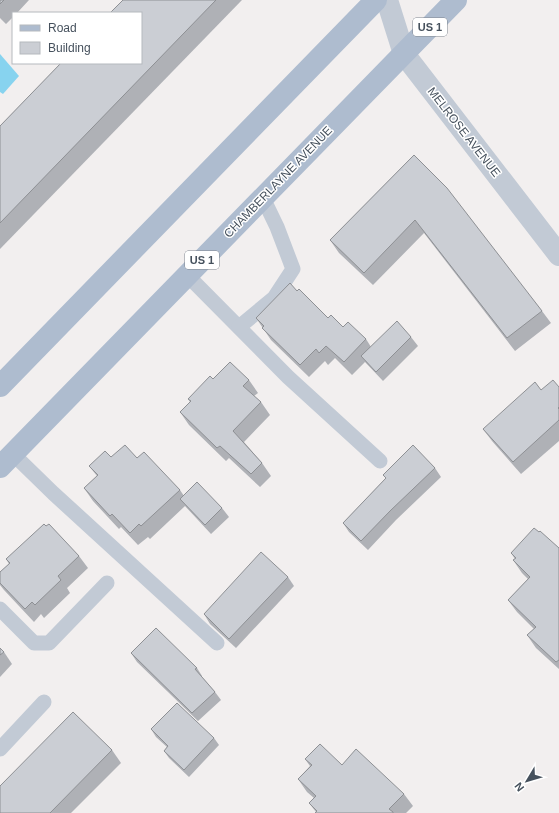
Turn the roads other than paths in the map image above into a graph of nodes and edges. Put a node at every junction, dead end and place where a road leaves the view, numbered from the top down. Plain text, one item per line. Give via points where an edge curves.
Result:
1 (376, 0) edge
2 (387, 0) edge
3 (456, 0) edge
4 (404, 54) junction
5 (263, 198) junction
6 (559, 255) edge
7 (187, 275) junction
8 (239, 327) junction
9 (0, 386) edge
10 (7, 461) edge
11 (380, 462) dead end
12 (107, 583) dead end
13 (0, 609) edge
14 (217, 643) dead end
15 (44, 702) dead end
16 (0, 749) edge

1 - 9 main road
2 - 4 street, MELROSE AVENUE
3 - 4 main road, CHAMBERLAYNE AVENUE / US 1
4 - 5 main road, CHAMBERLAYNE AVENUE / US 1
4 - 6 street, MELROSE AVENUE
5 - 7 main road, CHAMBERLAYNE AVENUE / US 1
5 - 8 lane via 293,269 274,298
7 - 8 lane
7 - 10 main road, CHAMBERLAYNE AVENUE / US 1
8 - 11 lane via 288,377
10 - 14 lane via 53,493
12 - 13 lane via 48,643 34,643
15 - 16 lane

